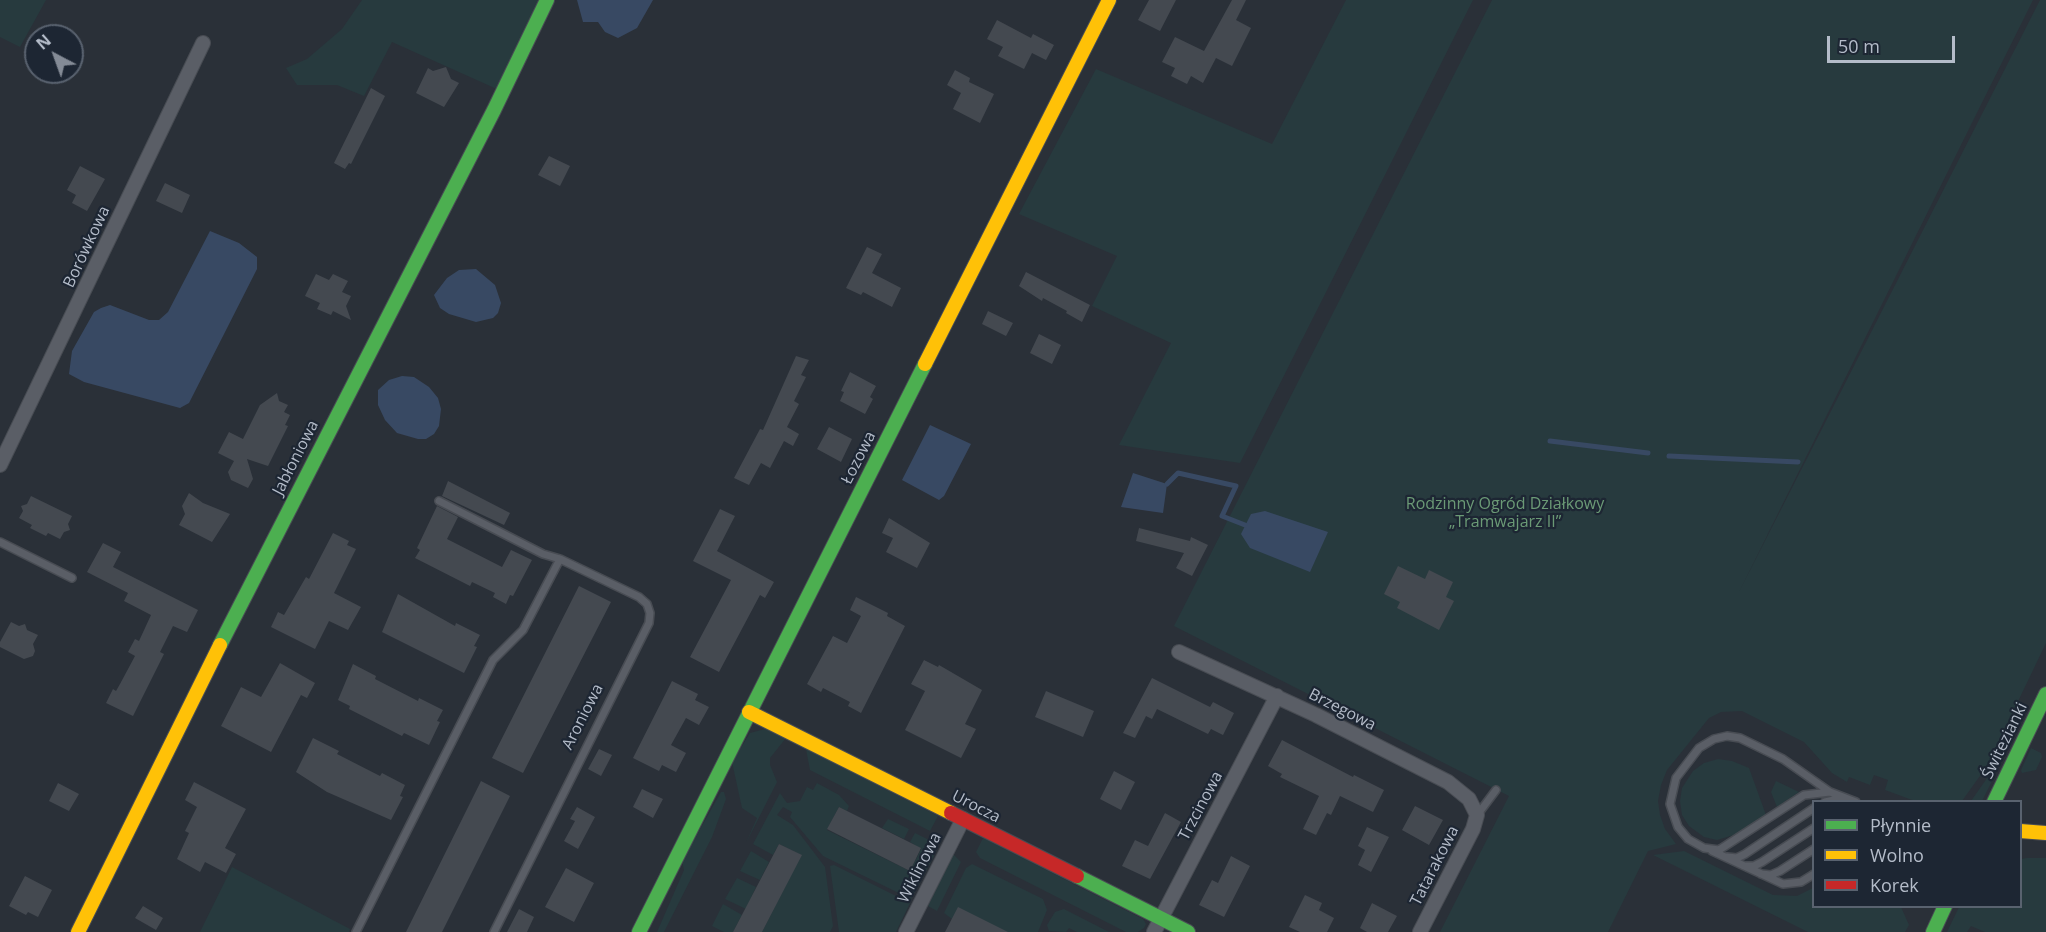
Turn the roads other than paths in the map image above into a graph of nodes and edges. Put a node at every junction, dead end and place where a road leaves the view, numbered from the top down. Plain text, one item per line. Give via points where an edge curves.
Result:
1 (547, 0) edge
2 (1109, 0) edge
3 (204, 43) dead end
4 (0, 465) edge
5 (439, 501) dead end
6 (0, 542) edge
7 (560, 559) junction
8 (72, 578) dead end
9 (1179, 652) dead end
10 (2046, 694) edge
11 (1277, 696) junction
12 (749, 712) junction
13 (1496, 790) dead end
14 (1830, 792) junction
15 (1853, 800) edge
16 (1994, 800) edge
17 (1812, 809) edge
18 (1477, 815) junction
19 (963, 819) junction
20 (1812, 829) edge
21 (2022, 831) edge
22 (2046, 833) edge
23 (1704, 848) junction
24 (1812, 850) edge
25 (1721, 856) junction
26 (1738, 864) junction
27 (1755, 873) junction
28 (1812, 875) edge
29 (1944, 908) edge
30 (1161, 918) junction
31 (78, 932) edge
32 (356, 932) edge
33 (494, 932) edge
34 (639, 932) edge
35 (906, 932) edge
36 (1154, 932) edge
37 (1188, 932) edge
38 (1420, 932) edge
39 (1933, 932) edge

1 - 31 street, Jabłoniowa via 270,543
2 - 12 street, Łozowa
3 - 4 street, Borówkowa
5 - 7 lane, Aroniowa
6 - 8 lane
7 - 32 lane via 523,630 493,660
7 - 33 lane, Aroniowa via 639,597 647,604 650,623
9 - 11 street, Brzegowa
10 - 16 street, Świtezianki
11 - 18 street, Brzegowa via 1448,782 1469,799
11 - 30 street, Trzcinowa
12 - 19 street, Urocza
12 - 34 street, Łozowa
13 - 18 lane
14 - 15 lane
14 - 23 lane via 1804,795 1719,850
14 - 23 lane via 1784,759 1748,742 1734,737 1714,739 1699,748 1681,771 1671,795 1678,827 1688,839
17 - 25 lane via 1745,854 1737,858
18 - 38 street, Tatarakowa
19 - 30 street, Urocza
19 - 35 street, Wiklinowa
20 - 26 lane via 1754,866
21 - 22 street
23 - 25 lane
24 - 27 lane via 1771,875
25 - 26 lane
26 - 27 lane
27 - 28 lane via 1792,885
29 - 39 street
30 - 36 street, Trzcinowa
30 - 37 street, Urocza

